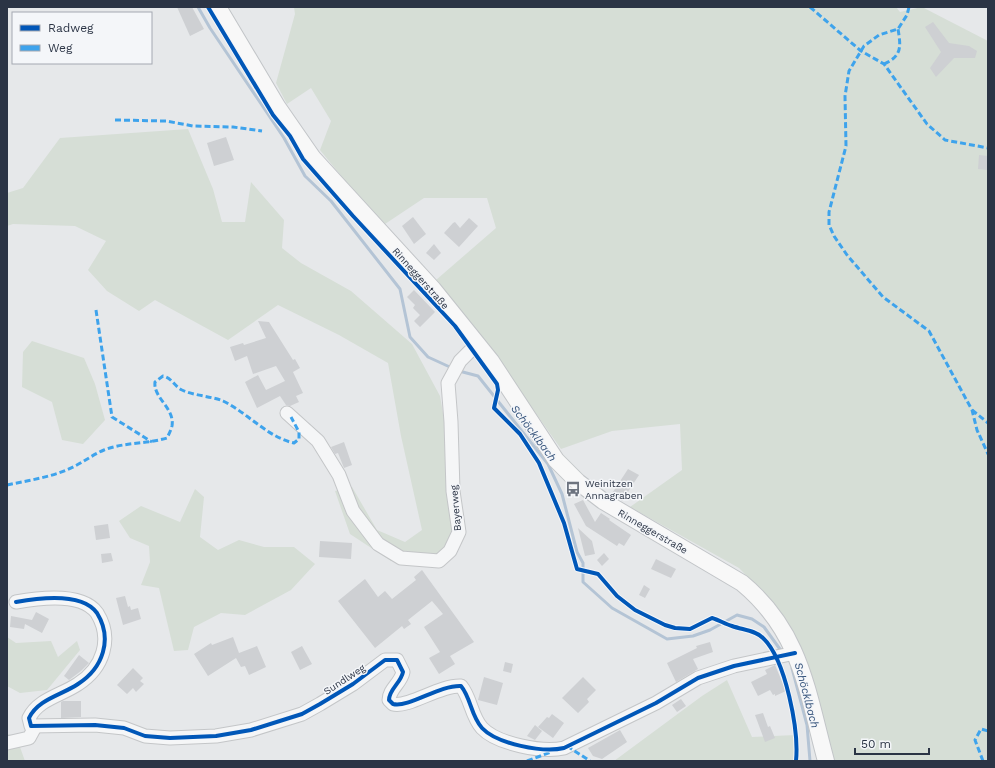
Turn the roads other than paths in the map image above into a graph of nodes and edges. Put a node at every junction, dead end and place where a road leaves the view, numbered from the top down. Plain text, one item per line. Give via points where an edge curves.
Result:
1 (218, 7) edge
2 (472, 349) dead end
3 (286, 413) dead end
4 (16, 602) dead end
5 (794, 653) junction
6 (35, 727) junction
7 (7, 743) edge
8 (826, 761) edge

1 - 5 main road, Rinneggerstraße via 277,106 313,158 433,289 491,360 556,460 578,482 603,501 742,583 771,612
2 - 3 street, Bayerweg via 454,370 448,383 453,491 459,532 450,551 439,562 401,558 378,544 353,511 339,475 318,441
4 - 6 street via 40,598 77,600 94,610 103,623 103,655 94,670 78,684 41,704 29,718 29,723
5 - 6 street, Sundlweg via 734,666 698,678 628,717 564,748 554,750 508,742 482,728 461,686 425,694 404,704 393,704 389,700 389,694 402,678 403,672 397,660 390,659 302,714 251,730 216,736 170,738 145,736 124,728 95,725 60,724
5 - 8 main road, Rinneggerstraße via 801,668
6 - 7 street via 29,738

